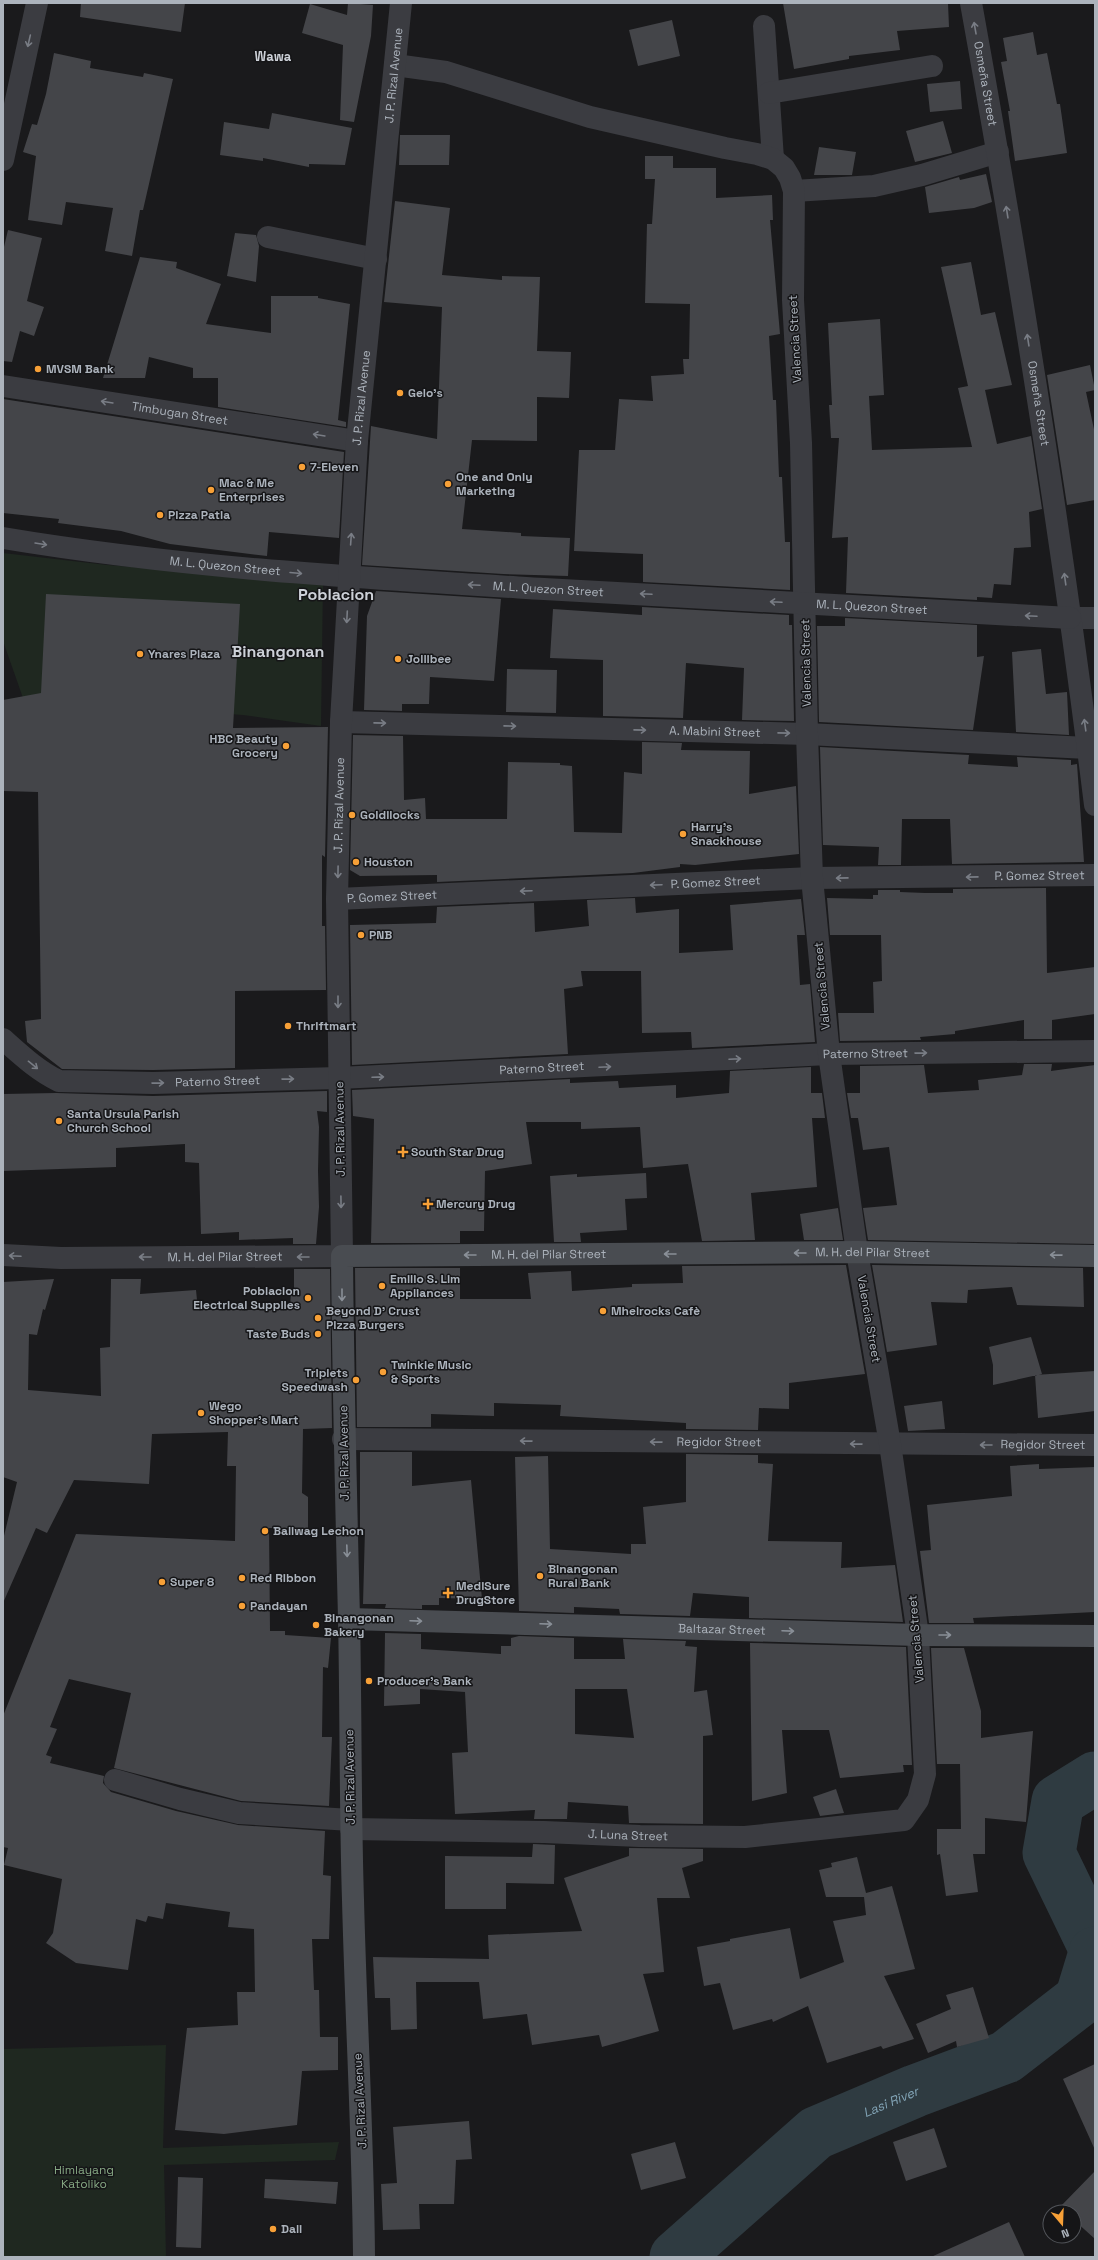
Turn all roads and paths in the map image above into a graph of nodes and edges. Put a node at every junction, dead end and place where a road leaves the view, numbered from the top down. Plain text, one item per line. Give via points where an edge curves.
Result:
1 (38, 3) edge
2 (402, 3) edge
3 (970, 3) edge
4 (764, 26) dead end
5 (395, 65) junction
6 (932, 66) dead end
7 (769, 93) junction
8 (998, 152) junction
9 (3, 160) edge
10 (779, 163) junction
11 (794, 191) junction
12 (268, 237) dead end
13 (376, 259) junction
14 (3, 386) edge
15 (357, 441) junction
16 (3, 538) edge
17 (349, 578) junction
18 (805, 603) junction
19 (1070, 618) junction
20 (1095, 618) edge
21 (341, 722) junction
22 (807, 734) junction
23 (1088, 748) junction
24 (1095, 805) edge
25 (1095, 875) edge
26 (812, 878) junction
27 (337, 899) junction
28 (3, 1039) edge
29 (1095, 1051) edge
30 (829, 1054) junction
31 (339, 1078) junction
32 (857, 1252) junction
33 (3, 1255) edge
34 (342, 1256) junction
35 (1095, 1256) edge
36 (343, 1439) junction
37 (890, 1444) junction
38 (1095, 1445) edge
39 (349, 1619) junction
40 (918, 1635) junction
41 (1095, 1636) edge
42 (115, 1780) dead end
43 (904, 1820) joint
44 (351, 1824) junction
45 (364, 2257) edge

1 -> 9 street
2 - 5 street, J. P. Rizal Avenue
8 -> 3 street, Osmeña Street
4 - 7 street
5 - 10 street via 446,72 590,117 757,154
5 - 13 street, J. P. Rizal Avenue
6 - 7 street
7 - 10 street
8 - 11 street via 922,175 874,186
19 -> 8 street, Osmeña Street
10 - 11 street, Valencia Street via 790,178
11 - 18 street, Valencia Street via 793,300 801,443
12 - 13 street
13 - 15 street, J. P. Rizal Avenue
15 -> 14 street, Timbugan Street
17 -> 15 street, J. P. Rizal Avenue
16 -> 17 street, M. L. Quezon Street via 54,547
18 -> 17 street, M. L. Quezon Street
17 -> 21 street, J. P. Rizal Avenue
19 -> 18 street, M. L. Quezon Street
18 - 22 street, Valencia Street
19 - 20 street, M. L. Quezon Street
23 -> 19 street, Osmeña Street
21 -> 22 street, A. Mabini Street
21 -> 27 street, J. P. Rizal Avenue
22 - 23 street, A. Mabini Street
22 - 26 street, Valencia Street
23 - 24 street, Osmeña Street
25 -> 26 street, P. Gomez Street
26 -> 27 street, P. Gomez Street
26 - 30 street, Valencia Street
27 -> 31 street, J. P. Rizal Avenue
28 -> 31 street, Paterno Street via 33,1066 59,1081 153,1083
30 -> 29 street, Paterno Street
31 -> 30 street, Paterno Street via 589,1068
30 - 32 street, Valencia Street
31 -> 34 street, J. P. Rizal Avenue
32 -> 34 main road, M. H. del Pilar Street
35 -> 32 main road, M. H. del Pilar Street
32 - 37 street, Valencia Street
34 -> 33 street, M. H. del Pilar Street via 61,1258
34 -> 36 main road, J. P. Rizal Avenue
37 -> 36 street, Regidor Street
36 -> 39 main road, J. P. Rizal Avenue
38 -> 37 street, Regidor Street
37 - 40 street, Valencia Street
39 -> 40 main road, Baltazar Street
39 - 44 main road, J. P. Rizal Avenue
40 -> 41 main road, Baltazar Street
40 - 43 street, Valencia Street via 925,1774 918,1800
42 - 44 street, J. Luna Street via 239,1813
43 - 44 street, J. Luna Street via 745,1837 640,1836
44 - 45 main road, J. P. Rizal Avenue via 357,2065 363,2151

